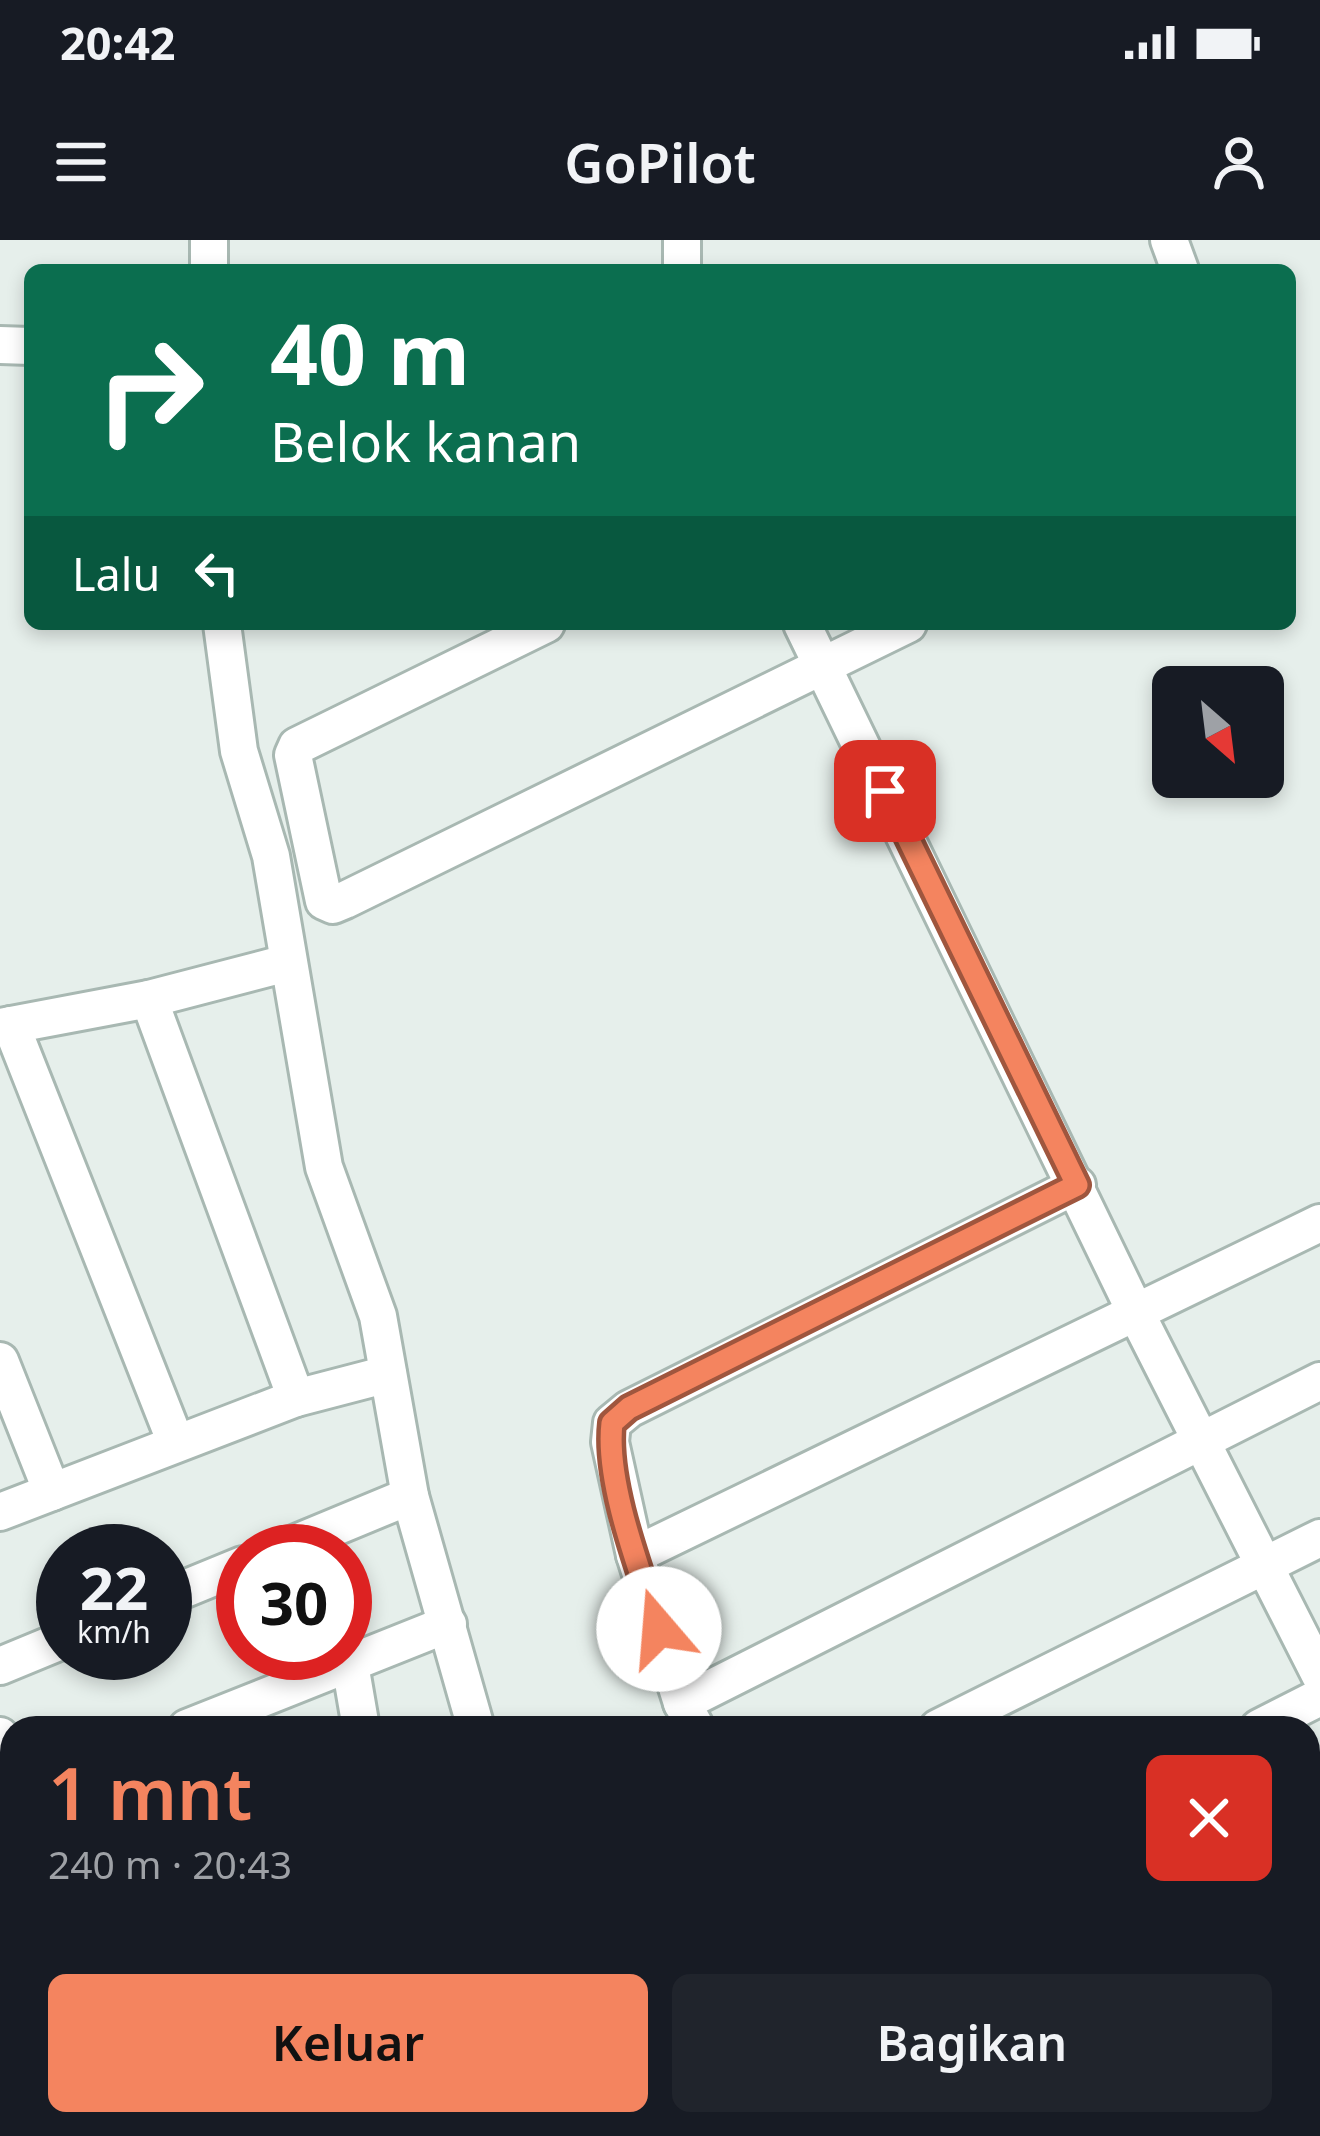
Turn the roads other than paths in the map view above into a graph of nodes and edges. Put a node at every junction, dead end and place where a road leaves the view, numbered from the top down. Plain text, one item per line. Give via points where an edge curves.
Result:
1 (223, 630) edge
2 (534, 630) edge
3 (805, 630) edge
4 (896, 630) edge
5 (822, 668) junction
6 (287, 963) junction
7 (149, 999) junction
8 (6, 1026) edge
9 (1077, 1185) junction
10 (1320, 1223) edge
11 (1136, 1313) junction
12 (0, 1361) edge
13 (388, 1374) junction
14 (1320, 1382) edge
15 (296, 1398) junction
16 (1201, 1439) junction
17 (176, 1444) junction
18 (52, 1492) junction
19 (410, 1496) junction
20 (0, 1513) edge
21 (343, 1524) edge
22 (1320, 1538) edge
23 (635, 1556) junction
24 (1267, 1564) junction
25 (448, 1624) junction
26 (36, 1651) edge
27 (372, 1655) edge
28 (0, 1666) edge
29 (1320, 1675) edge
30 (309, 1680) edge
31 (353, 1680) edge
32 (1320, 1697) edge
33 (689, 1715) edge
34 (218, 1716) edge
35 (359, 1716) edge
36 (473, 1716) edge
37 (962, 1716) edge
38 (1283, 1716) edge

1 - 6 street via 239,751 272,856
2 - 5 street via 297,746 292,755 324,901 345,900
3 - 5 street
4 - 5 street
5 - 9 street
6 - 7 street
6 - 13 street via 324,1166 378,1316
7 - 8 street
7 - 15 street
8 - 17 street
9 - 11 street
9 - 23 street via 629,1408 612,1423 610,1442
10 - 11 street
11 - 16 street
11 - 23 street
12 - 18 street
13 - 15 street
13 - 19 street
14 - 16 street
15 - 17 street
16 - 24 street
16 - 33 street
17 - 18 street
18 - 20 street
19 - 21 street
19 - 25 street
22 - 24 street
23 - 33 street
24 - 29 street
24 - 37 street
25 - 27 street
25 - 36 street
26 - 28 street
30 - 34 street
31 - 35 street
32 - 38 street

